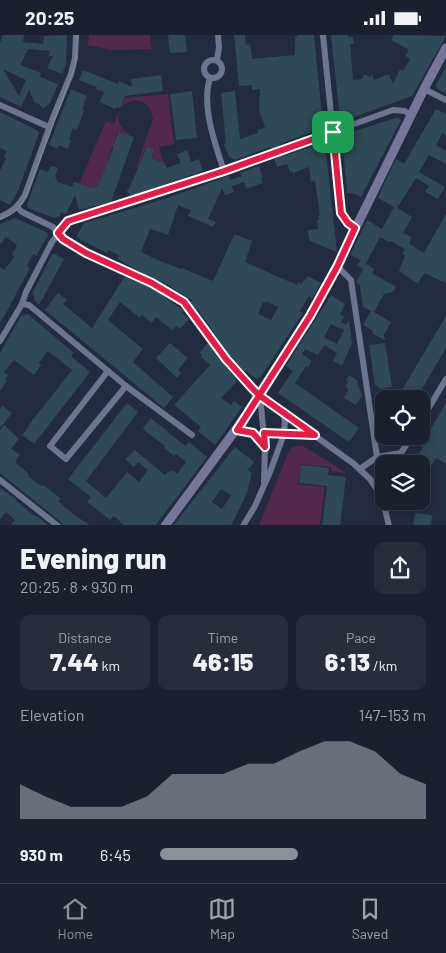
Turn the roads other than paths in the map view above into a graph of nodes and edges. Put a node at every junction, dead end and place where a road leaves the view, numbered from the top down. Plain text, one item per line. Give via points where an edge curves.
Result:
1 (76, 35) edge
2 (218, 35) edge
3 (323, 35) edge
4 (446, 48) edge
5 (217, 60) junction
6 (210, 78) junction
7 (424, 89) junction
8 (446, 100) edge
9 (0, 105) edge
10 (411, 116) junction
11 (49, 127) junction
12 (333, 132) junction
13 (224, 171) junction
14 (17, 207) junction
15 (0, 217) edge
16 (355, 228) junction
17 (58, 233) junction
18 (337, 267) junction
19 (22, 304) junction
20 (0, 341) edge
21 (108, 371) junction
22 (446, 379) edge
23 (126, 386) junction
24 (260, 396) junction
25 (430, 406) edge
26 (282, 411) junction
27 (237, 430) junction
28 (264, 433) junction
29 (284, 434) junction
30 (192, 435) dead end
31 (315, 435) junction
32 (406, 445) edge
33 (265, 447) junction
34 (377, 455) edge
35 (389, 455) edge
36 (375, 458) edge
37 (360, 469) junction
38 (0, 480) edge
39 (264, 482) junction
40 (58, 525) edge
41 (164, 525) edge
42 (243, 525) edge
43 (389, 525) edge

1 - 11 street via 71,74
2 - 5 street
3 - 12 street
4 - 7 street
5 - 6 street via 222,65 222,72 218,78
5 - 6 street via 208,61 204,66
6 - 13 street via 207,87 210,122
7 - 8 street
7 - 10 street
9 - 11 street
10 - 12 street via 405,111 393,110
10 - 16 street
11 - 14 street via 25,195
12 - 13 street
12 - 16 street via 341,213
13 - 17 street via 68,221
14 - 15 street
14 - 17 street
16 - 18 street
17 - 19 street
17 - 24 street via 86,253 152,283 184,302 226,359
18 - 24 street
18 - 34 street via 351,281
19 - 20 street
19 - 21 street via 28,305
21 - 23 street
21 - 23 street via 50,446 66,459
22 - 25 street
23 - 30 street
24 - 26 street
24 - 27 street
24 - 28 street
26 - 29 street
26 - 31 street
27 - 33 street via 253,433
27 - 41 street
28 - 29 street
28 - 33 street
29 - 31 street
29 - 39 street
31 - 37 street
32 - 35 street via 401,453
33 - 39 street
36 - 37 street
37 - 43 street via 379,490
38 - 40 street
39 - 42 street

